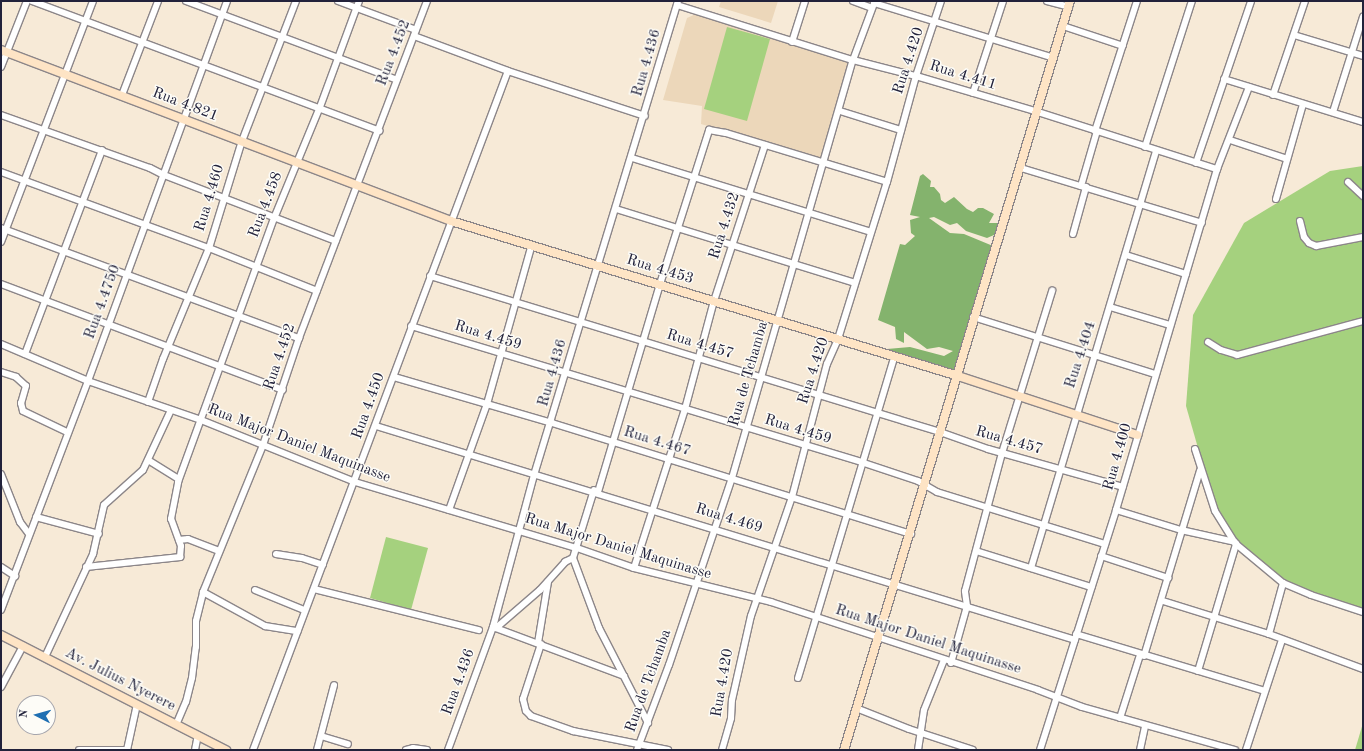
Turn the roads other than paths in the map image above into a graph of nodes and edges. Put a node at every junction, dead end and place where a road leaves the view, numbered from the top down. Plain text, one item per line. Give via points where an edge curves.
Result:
1 (27, 1) edge
2 (32, 1) edge
3 (93, 1) edge
4 (158, 1) edge
5 (186, 1) edge
6 (227, 1) edge
7 (296, 1) edge
8 (338, 1) edge
9 (359, 1) edge
10 (427, 1) edge
11 (805, 1) edge
12 (853, 1) edge
13 (941, 1) edge
14 (1003, 1) edge
15 (1047, 1) edge
16 (1136, 1) edge
17 (1192, 1) edge
18 (1251, 1) edge
19 (1305, 1) edge
20 (677, 3) edge
21 (874, 4) edge
22 (1070, 4) edge
23 (357, 8) junction
24 (222, 14) junction
25 (1363, 17) edge
26 (85, 21) junction
27 (935, 22) junction
28 (1063, 26) junction
29 (415, 33) junction
30 (1294, 35) junction
31 (282, 37) junction
32 (991, 39) junction
33 (142, 42) junction
34 (792, 42) junction
35 (1123, 46) junction
36 (4, 51) edge
37 (1353, 53) junction
38 (1363, 56) edge
39 (339, 58) junction
40 (1054, 58) junction
41 (853, 60) junction
42 (205, 64) junction
43 (1, 67) edge
44 (508, 71) junction
45 (64, 73) junction
46 (916, 76) junction
47 (1224, 79) junction
48 (397, 80) junction
49 (263, 87) junction
50 (1249, 87) junction
51 (973, 93) junction
52 (122, 95) junction
53 (1273, 95) junction
54 (1303, 104) junction
55 (320, 108) junction
56 (840, 111) junction
57 (1038, 112) junction
58 (1333, 112) junction
59 (1, 115) edge
60 (645, 116) junction
61 (184, 120) junction
62 (1363, 122) edge
63 (42, 130) junction
64 (901, 130) junction
65 (379, 131) junction
66 (1096, 131) junction
67 (1230, 140) junction
68 (242, 141) junction
69 (765, 145) junction
70 (1145, 147) junction
71 (102, 150) junction
72 (1156, 151) junction
73 (632, 158) junction
74 (1287, 159) junction
75 (297, 162) junction
76 (825, 162) junction
77 (1196, 163) junction
78 (1021, 168) junction
79 (1217, 169) junction
80 (1, 172) edge
81 (164, 175) junction
82 (695, 178) junction
83 (24, 181) junction
84 (887, 182) junction
85 (1348, 182) dead end
86 (359, 186) junction
87 (1084, 186) junction
88 (749, 194) junction
89 (1363, 196) edge
90 (224, 198) junction
91 (1276, 199) dead end
92 (83, 202) junction
93 (1142, 205) junction
94 (616, 209) junction
95 (809, 213) junction
96 (275, 216) junction
97 (451, 221) junction
98 (1300, 221) dead end
99 (1202, 223) junction
100 (146, 224) junction
101 (678, 228) junction
102 (3, 229) edge
103 (871, 232) junction
104 (1073, 234) dead end
105 (1363, 237) edge
106 (336, 241) junction
107 (1, 242) edge
108 (732, 244) junction
109 (532, 247) junction
110 (209, 248) junction
111 (66, 251) junction
112 (1126, 255) junction
113 (794, 263) junction
114 (598, 265) junction
115 (258, 266) junction
116 (127, 273) junction
117 (1186, 274) junction
118 (430, 276) junction
119 (855, 283) junction
120 (1, 284) edge
121 (660, 284) junction
122 (317, 291) junction
123 (1052, 291) dead end
124 (188, 298) junction
125 (46, 300) junction
126 (714, 301) junction
127 (516, 302) junction
128 (1110, 306) junction
129 (239, 317) junction
130 (974, 317) junction
131 (778, 320) junction
132 (1363, 321) edge
133 (581, 322) junction
134 (109, 324) junction
135 (1170, 325) junction
136 (411, 326) junction
137 (299, 338) junction
138 (838, 339) junction
139 (1038, 339) junction
140 (643, 341) junction
141 (1208, 342) dead end
142 (1, 344) edge
143 (168, 347) junction
144 (25, 354) junction
145 (502, 354) junction
146 (894, 357) junction
147 (1095, 357) junction
148 (699, 358) junction
149 (221, 367) junction
150 (1, 372) edge
151 (566, 373) junction
152 (1155, 374) junction
153 (955, 375) junction
154 (394, 377) junction
155 (762, 377) junction
156 (88, 381) junction
157 (283, 390) junction
158 (628, 391) junction
159 (819, 395) junction
160 (1020, 397) junction
161 (148, 402) junction
162 (487, 404) junction
163 (685, 409) junction
164 (171, 410) junction
165 (878, 413) junction
166 (1076, 414) junction
167 (201, 420) junction
168 (552, 423) junction
169 (376, 426) junction
170 (747, 428) junction
171 (67, 432) junction
172 (940, 432) junction
173 (1138, 434) junction
174 (614, 443) junction
175 (262, 445) junction
176 (807, 447) junction
177 (1195, 450) dead end
178 (1002, 453) junction
179 (470, 455) junction
180 (669, 459) junction
181 (148, 460) junction
182 (864, 463) junction
183 (1058, 469) junction
184 (1200, 470) junction
185 (1, 474) edge
186 (534, 474) junction
187 (732, 478) junction
188 (179, 479) junction
189 (355, 482) junction
190 (925, 485) junction
191 (1123, 488) junction
192 (596, 491) junction
193 (792, 498) junction
194 (989, 508) junction
195 (449, 510) junction
196 (653, 510) junction
197 (1116, 510) junction
198 (848, 513) junction
199 (36, 517) junction
200 (1043, 525) junction
201 (715, 528) junction
202 (518, 530) junction
203 (1181, 530) junction
204 (29, 534) junction
205 (99, 534) junction
206 (911, 534) junction
207 (179, 540) junction
208 (1236, 543) junction
209 (1105, 544) junction
210 (774, 546) junction
211 (577, 548) junction
212 (219, 551) junction
213 (976, 551) junction
214 (276, 554) dead end
215 (1101, 556) junction
216 (573, 558) junction
217 (832, 565) junction
218 (323, 566) junction
219 (1, 567) edge
220 (86, 567) junction
221 (634, 568) junction
222 (1031, 568) junction
223 (15, 576) junction
224 (1168, 578) junction
225 (548, 582) junction
226 (1284, 583) junction
227 (895, 584) junction
228 (695, 585) junction
229 (1091, 587) junction
230 (314, 589) junction
231 (255, 590) dead end
232 (203, 592) junction
233 (756, 598) junction
234 (1163, 601) junction
235 (967, 606) junction
236 (1, 610) edge
237 (304, 610) junction
238 (1363, 612) edge
239 (818, 617) junction
240 (1216, 618) junction
241 (494, 627) junction
242 (479, 630) dead end
243 (298, 631) junction
244 (1, 634) edge
245 (1269, 634) junction
246 (878, 637) junction
247 (1076, 637) junction
248 (1282, 640) junction
249 (539, 644) junction
250 (23, 646) junction
251 (1142, 655) junction
252 (45, 657) junction
253 (944, 660) junction
254 (951, 663) junction
255 (1363, 669) edge
256 (1198, 671) junction
257 (624, 676) junction
258 (798, 678) dead end
259 (334, 685) dead end
260 (1, 687) edge
261 (1265, 691) junction
262 (1058, 699) junction
263 (137, 704) junction
264 (856, 708) junction
265 (1120, 718) junction
266 (648, 723) junction
267 (176, 724) junction
268 (1145, 726) junction
269 (921, 733) junction
270 (198, 735) junction
271 (321, 736) junction
272 (348, 744) dead end
273 (638, 747) edge
274 (79, 750) edge
275 (107, 750) edge
276 (195, 750) edge
277 (226, 750) edge
278 (253, 750) edge
279 (317, 750) edge
280 (406, 750) edge
281 (427, 750) edge
282 (448, 750) edge
283 (668, 750) edge
284 (722, 750) edge
285 (844, 750) edge
286 (918, 750) edge
287 (973, 750) edge
288 (1040, 750) edge
289 (1140, 750) edge
290 (1235, 750) edge
291 (1246, 750) edge

1 - 36 street
2 - 26 street
3 - 26 street
4 - 33 street
5 - 24 street
6 - 24 street, Rua 4.4750
7 - 31 street, Rua 4.460
8 - 23 street
9 - 23 street, Rua 4.458
10 - 29 street, Rua 4.452
11 - 34 street
12 - 21 street
13 - 27 street, Rua 4.420
14 - 32 street
15 - 22 street
16 - 35 street
17 - 70 street
18 - 47 street
19 - 30 street
20 - 34 street, Rua 4.411
20 - 60 street, Rua 4.436
21 - 27 street
21 - 41 street, Rua de Tchamba
22 - 28 street
23 - 29 street
23 - 39 street, Rua 4.458
24 - 31 street
24 - 42 street, Rua 4.4750
25 - 37 street
26 - 33 street
26 - 45 street
27 - 32 street
27 - 46 street, Rua 4.420
28 - 35 street
28 - 40 street
29 - 44 street
29 - 48 street, Rua 4.452
30 - 37 street
30 - 53 street
31 - 39 street
31 - 49 street, Rua 4.460
32 - 40 street
32 - 51 street
33 - 42 street
33 - 52 street
34 - 41 street, Rua 4.411
35 - 66 street
36 - 43 street
36 - 45 street, Rua 4.821
37 - 38 street
37 - 58 street
39 - 48 street
39 - 55 street, Rua 4.458
40 - 57 street
41 - 46 street, Rua 4.411
41 - 56 street, Rua de Tchamba
42 - 49 street
42 - 61 street, Rua 4.4750
44 - 60 street
44 - 97 street, Rua 4.450
45 - 52 street, Rua 4.821
45 - 63 street
46 - 51 street, Rua 4.411
46 - 64 street, Rua 4.420
47 - 50 street
47 - 77 street
48 - 65 street, Rua 4.452
49 - 55 street
49 - 68 street, Rua 4.460
50 - 53 street
50 - 67 street, Rua 4.400
51 - 57 street, Rua 4.411
52 - 61 street, Rua 4.821
53 - 54 street
54 - 58 street
54 - 74 street
55 - 65 street
55 - 75 street, Rua 4.458
56 - 64 street
56 - 76 street, Rua de Tchamba
57 - 66 street, Rua 4.411
57 - 78 street
58 - 62 street
59 - 63 street
60 - 73 street, Rua 4.436
61 - 68 street, Rua 4.821
61 - 81 street, Rua 4.4750
63 - 71 street
63 - 83 street
64 - 84 street, Rua 4.420
65 - 86 street, Rua 4.452
66 - 70 street, Rua 4.411
66 - 87 street
67 - 74 street
67 - 79 street, Rua 4.400
68 - 75 street, Rua 4.821
68 - 90 street, Rua 4.460
69 - 76 street
69 - 82 street via 709,130
69 - 88 street, Rua 4.432
70 - 72 street, Rua 4.411
71 - 81 street
71 - 92 street
72 - 77 street, Rua 4.411
72 - 93 street, Rua 4.404
73 - 82 street
73 - 94 street, Rua 4.436
74 - 91 street
75 - 86 street, Rua 4.821
75 - 96 street, Rua 4.458
76 - 84 street
76 - 95 street, Rua de Tchamba
77 - 79 street, Rua 4.411
78 - 87 street
78 - 130 street
79 - 99 street, Rua 4.400
80 - 83 street
81 - 90 street
81 - 100 street, Rua 4.4750
82 - 88 street
82 - 101 street
83 - 92 street
83 - 102 street
84 - 103 street, Rua 4.420
85 - 89 street
86 - 97 street, Rua 4.453
86 - 106 street, Rua 4.452
87 - 93 street
87 - 104 street
88 - 95 street
88 - 108 street, Rua 4.432
90 - 96 street
90 - 110 street, Rua 4.460
92 - 100 street
92 - 111 street
93 - 99 street
93 - 112 street, Rua 4.404
94 - 101 street
94 - 114 street, Rua 4.436
95 - 103 street
95 - 113 street, Rua de Tchamba
96 - 106 street
96 - 115 street, Rua 4.458
97 - 109 street, Rua 4.453
97 - 118 street, Rua 4.450
98 - 105 street via 1304,237 1316,246
99 - 117 street, Rua 4.400
100 - 110 street
100 - 116 street, Rua 4.4750
101 - 108 street
101 - 121 street
102 - 107 street
102 - 111 street
103 - 119 street, Rua 4.420
106 - 122 street, Rua 4.452
108 - 113 street
108 - 126 street, Rua 4.432
109 - 114 street, Rua 4.453
109 - 127 street
110 - 115 street
110 - 124 street, Rua 4.460
111 - 116 street
111 - 125 street
112 - 117 street
112 - 128 street, Rua 4.404
113 - 119 street
113 - 131 street, Rua de Tchamba
114 - 121 street, Rua 4.453
114 - 133 street, Rua 4.436
115 - 122 street
115 - 129 street, Rua 4.458
116 - 124 street
116 - 134 street, Rua 4.4750
117 - 135 street, Rua 4.400
118 - 127 street, Rua 4.457
118 - 136 street, Rua 4.450
119 - 138 street, Rua 4.420
120 - 125 street
121 - 126 street, Rua 4.453
121 - 140 street
122 - 137 street, Rua 4.452
123 - 139 street
124 - 129 street
124 - 143 street, Rua 4.460
125 - 134 street
125 - 144 street
126 - 131 street, Rua 4.453
126 - 148 street, Rua 4.432
127 - 133 street, Rua 4.457
127 - 145 street
128 - 135 street
128 - 147 street, Rua 4.404
129 - 137 street
129 - 149 street, Rua 4.458
130 - 139 street
130 - 153 street
131 - 138 street, Rua 4.453
131 - 155 street, Rua de Tchamba
132 - 141 street via 1237,355
133 - 140 street, Rua 4.457
133 - 151 street, Rua 4.436
134 - 143 street
134 - 156 street, Rua 4.4750
135 - 152 street, Rua 4.400
136 - 145 street, Rua 4.459
136 - 154 street, Rua 4.450
137 - 157 street, Rua 4.452
138 - 146 street, Rua 4.453
138 - 159 street, Rua 4.420
139 - 147 street
139 - 160 street
140 - 148 street, Rua 4.457
140 - 158 street
142 - 144 street, Rua Major Daniel Maquinasse
143 - 149 street
143 - 161 street, Rua 4.460
144 - 156 street, Rua Major Daniel Maquinasse
145 - 151 street, Rua 4.459
145 - 162 street
146 - 153 street, Rua 4.453
146 - 165 street
147 - 152 street
147 - 166 street, Rua 4.404
148 - 155 street, Rua 4.457
148 - 163 street, Rua 4.432
149 - 157 street
149 - 167 street, Rua 4.458
150 - 171 street via 16,377 26,386 21,404 23,410
151 - 158 street, Rua 4.459
151 - 168 street, Rua 4.436
152 - 173 street, Rua 4.400
153 - 160 street, Rua 4.453
153 - 172 street
154 - 162 street, Rua 4.467
154 - 169 street, Rua 4.450
155 - 159 street, Rua 4.457
155 - 170 street, Rua de Tchamba
156 - 161 street, Rua Major Daniel Maquinasse
156 - 171 street, Rua 4.4750
157 - 175 street, Rua 4.452
158 - 163 street, Rua 4.459
158 - 174 street
159 - 165 street, Rua 4.457
159 - 176 street, Rua 4.420
160 - 166 street, Rua 4.453
160 - 178 street
161 - 164 street, Rua Major Daniel Maquinasse
162 - 168 street, Rua 4.467
162 - 179 street
163 - 170 street, Rua 4.459
163 - 180 street, Rua 4.432
164 - 167 street, Rua Major Daniel Maquinasse
164 - 181 street
165 - 172 street, Rua 4.457
165 - 182 street
166 - 173 street, Rua 4.453
166 - 183 street, Rua 4.404
167 - 175 street, Rua Major Daniel Maquinasse
167 - 188 street, Rua 4.458
168 - 174 street, Rua 4.467
168 - 186 street, Rua 4.436
169 - 179 street, Rua 4.469
169 - 189 street, Rua 4.450
170 - 176 street, Rua 4.459
170 - 187 street, Rua de Tchamba
171 - 199 street, Rua 4.4750
172 - 178 street, Rua 4.457
172 - 190 street
173 - 191 street, Rua 4.400
174 - 180 street, Rua 4.467
174 - 192 street
175 - 189 street, Rua Major Daniel Maquinasse
175 - 212 street, Rua 4.452
176 - 182 street, Rua 4.459
176 - 193 street, Rua 4.420
177 - 184 street
178 - 183 street, Rua 4.457
178 - 194 street
179 - 186 street, Rua 4.469
179 - 195 street
180 - 187 street, Rua 4.467
180 - 196 street, Rua 4.432
181 - 188 street
181 - 205 street via 143,470 104,505
182 - 190 street, Rua 4.459
182 - 198 street
183 - 191 street, Rua 4.457
183 - 200 street, Rua 4.404
184 - 203 street
184 - 208 street via 1214,511
185 - 204 street via 21,525
186 - 192 street, Rua 4.469
186 - 202 street, Rua 4.436
187 - 193 street, Rua 4.467
187 - 201 street, Rua de Tchamba
188 - 207 street, Rua 4.458 via 171,520
189 - 195 street, Rua Major Daniel Maquinasse
189 - 218 street, Rua 4.450
190 - 194 street, Rua 4.459 via 937,492
190 - 206 street
191 - 197 street, Rua 4.400
192 - 196 street, Rua 4.469
192 - 211 street
193 - 198 street, Rua 4.467
193 - 210 street, Rua 4.420
194 - 200 street, Rua 4.459
194 - 213 street
195 - 202 street, Rua Major Daniel Maquinasse
196 - 201 street, Rua 4.469
196 - 221 street, Rua 4.432
197 - 203 street
197 - 209 street, Rua 4.400
198 - 206 street, Rua 4.467
198 - 217 street
199 - 204 street, Rua 4.4750
199 - 205 street
200 - 209 street, Rua 4.459
200 - 222 street, Rua 4.404
201 - 210 street, Rua 4.469
201 - 228 street, Rua de Tchamba
202 - 211 street, Rua Major Daniel Maquinasse
202 - 241 street, Rua 4.436
203 - 208 street
203 - 224 street
204 - 223 street, Rua 4.4750
205 - 220 street
206 - 227 street
207 - 212 street via 188,539
207 - 220 street via 179,559
208 - 226 street
208 - 240 street
209 - 215 street, Rua 4.400
210 - 217 street, Rua 4.469
210 - 233 street, Rua 4.420
211 - 216 street
211 - 221 street, Rua Major Daniel Maquinasse
212 - 232 street, Rua 4.452
213 - 222 street
213 - 235 street via 965,591
214 - 218 street via 302,558
215 - 224 street
215 - 229 street, Rua 4.400
216 - 225 street via 564,562
216 - 257 street via 582,578 589,606
217 - 227 street, Rua 4.469
217 - 239 street
218 - 230 street, Rua 4.450
219 - 223 street
220 - 252 street
221 - 228 street, Rua Major Daniel Maquinasse
222 - 229 street
223 - 236 street, Rua 4.4750
224 - 234 street
225 - 241 street
225 - 249 street
226 - 238 street via 1310,595
226 - 245 street
227 - 235 street, Rua 4.469
227 - 246 street
228 - 233 street, Rua Major Daniel Maquinasse
228 - 266 street, Rua de Tchamba
229 - 247 street, Rua 4.400
230 - 237 street, Rua 4.450
230 - 242 street
231 - 237 street
232 - 243 street via 265,626
232 - 267 street, Rua 4.452 via 196,621 192,678 186,702
233 - 239 street, Rua Major Daniel Maquinasse
233 - 284 street, Rua 4.420 via 744,640 731,718
234 - 240 street
234 - 251 street
235 - 247 street, Rua 4.469
235 - 254 street
237 - 243 street, Rua 4.450
239 - 246 street, Rua Major Daniel Maquinasse
239 - 258 street
240 - 245 street
240 - 256 street
241 - 249 street
241 - 282 street, Rua 4.436
243 - 278 street, Rua 4.450
244 - 250 street, Av. Julius Nyerere
245 - 248 street
246 - 253 street, Rua Major Daniel Maquinasse
246 - 264 street
247 - 251 street, Rua 4.469
247 - 262 street, Rua 4.400
248 - 255 street
248 - 261 street
249 - 257 street
249 - 273 street via 525,688 526,710 537,720 559,728
250 - 252 street, Av. Julius Nyerere
250 - 260 street
251 - 256 street, Rua 4.469
251 - 265 street
252 - 263 street, Av. Julius Nyerere
253 - 254 street, Rua Major Daniel Maquinasse
253 - 269 street via 924,710
254 - 262 street, Rua Major Daniel Maquinasse via 1038,690
256 - 261 street, Rua 4.469
257 - 266 street
259 - 271 street
261 - 291 street
262 - 265 street, Rua Major Daniel Maquinasse
262 - 288 street, Rua 4.400
263 - 267 street, Av. Julius Nyerere
263 - 275 street via 127,750
264 - 269 street
264 - 285 street
265 - 268 street, Rua Major Daniel Maquinasse
266 - 273 street, Rua de Tchamba
267 - 270 street, Av. Julius Nyerere
268 - 289 street
268 - 290 street, Rua Major Daniel Maquinasse
269 - 286 street
269 - 287 street
270 - 276 street
270 - 277 street, Av. Julius Nyerere
271 - 272 street
271 - 279 street
273 - 283 street
274 - 275 street
280 - 281 street

